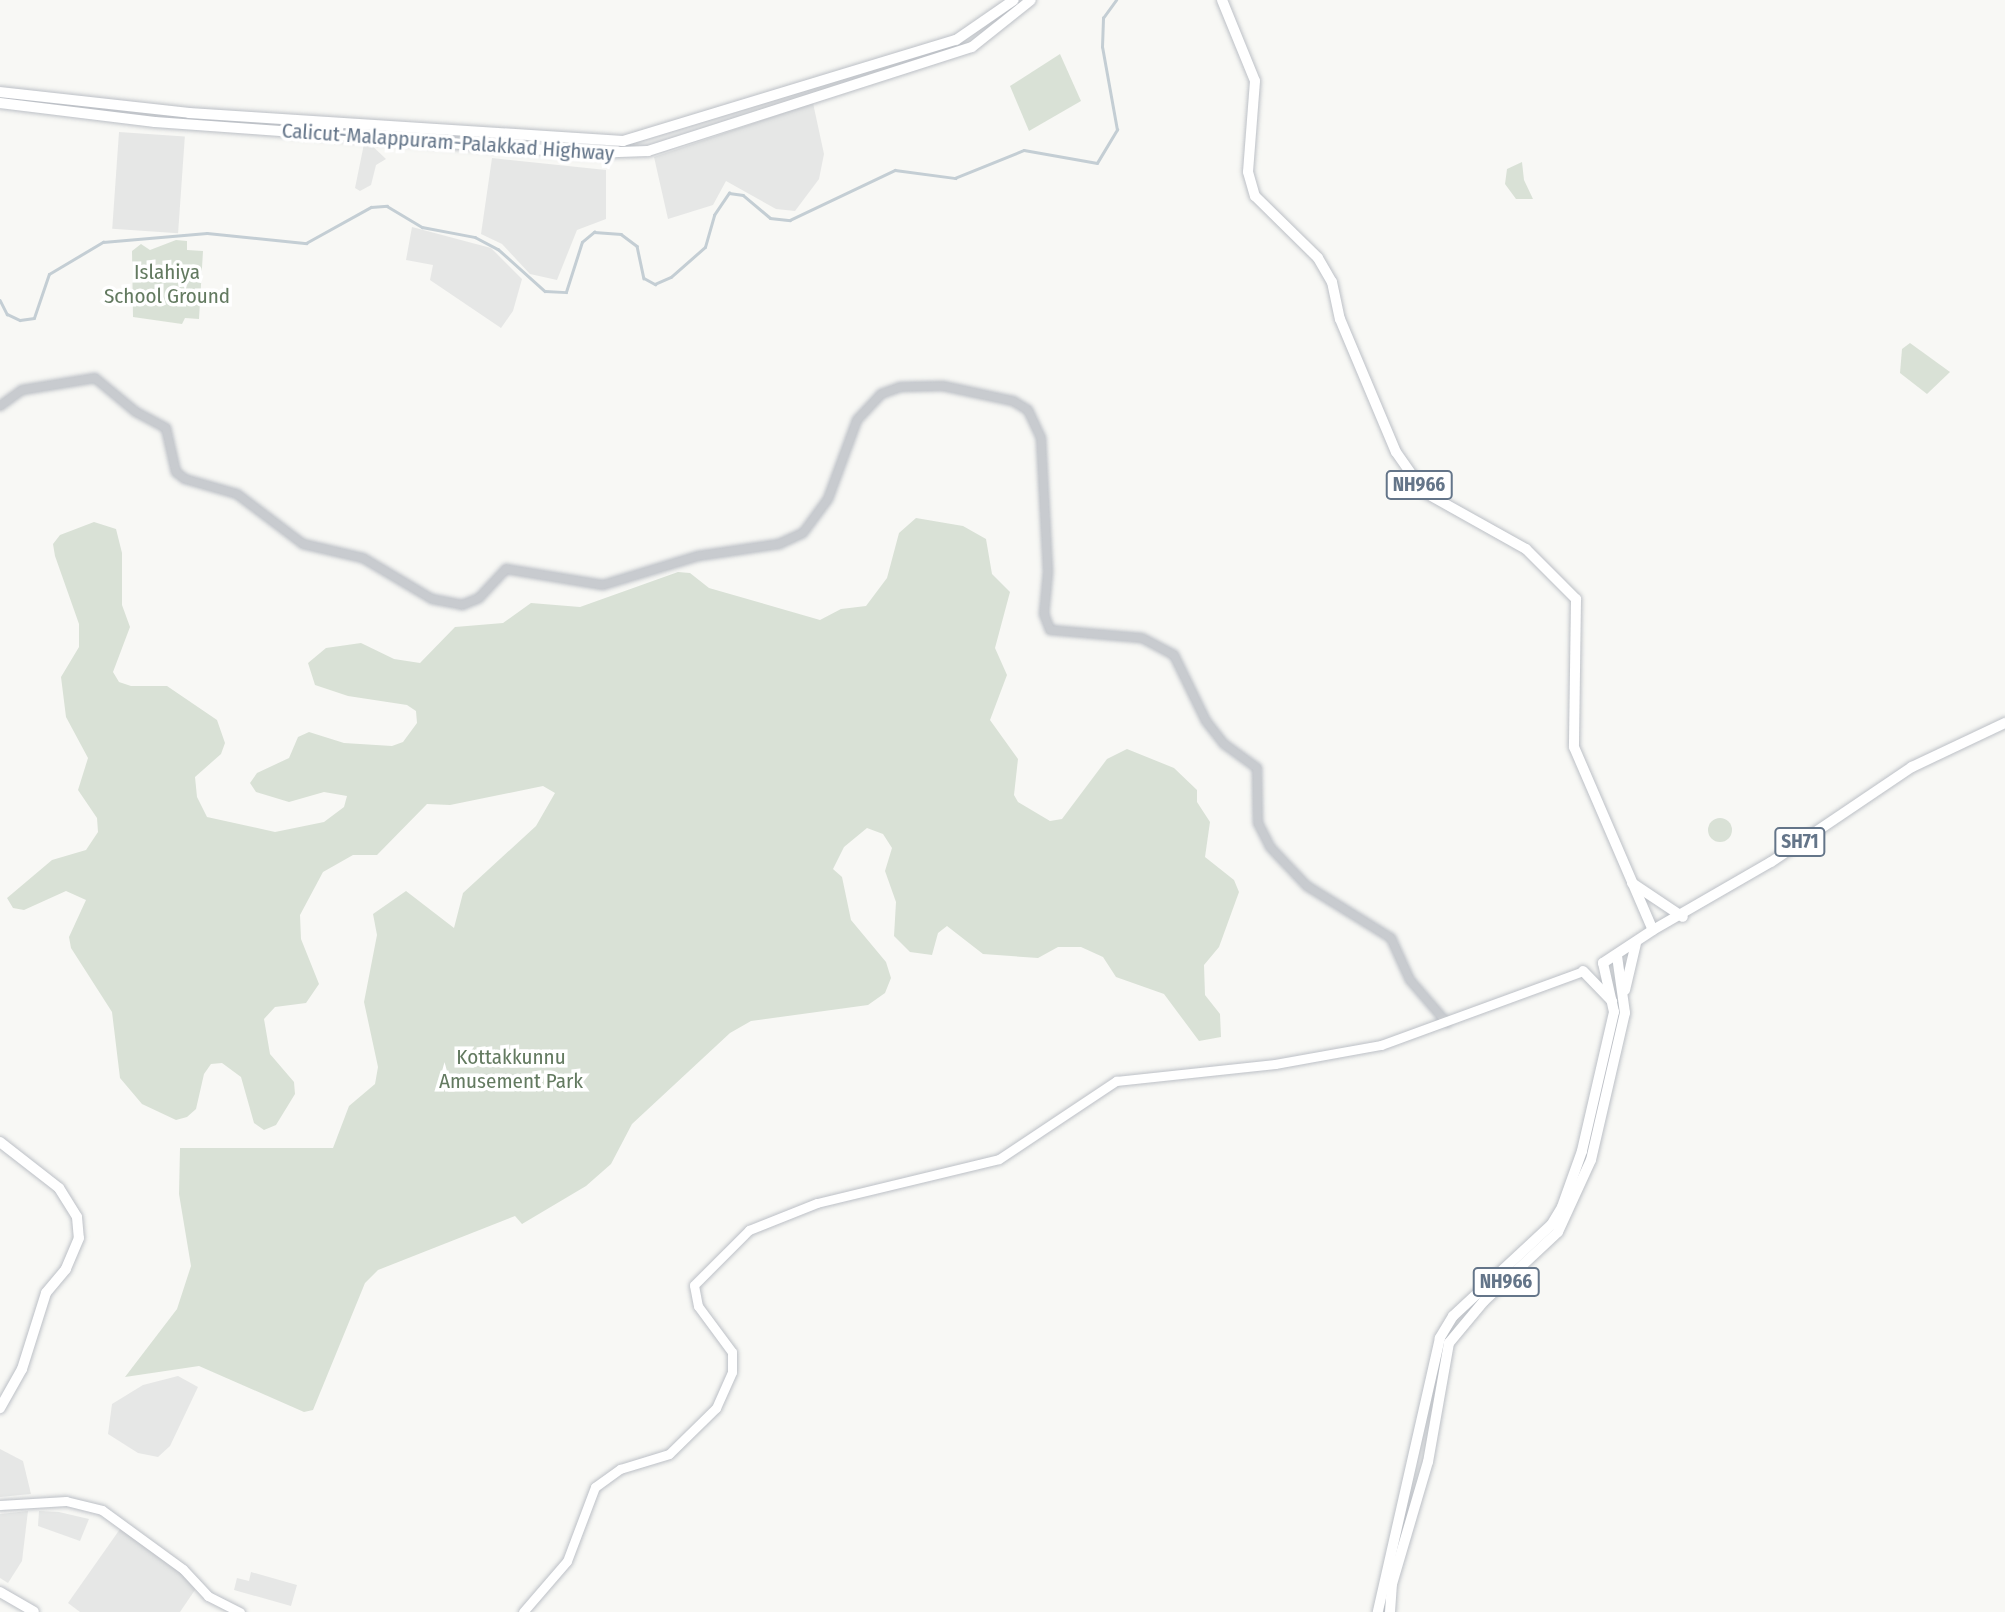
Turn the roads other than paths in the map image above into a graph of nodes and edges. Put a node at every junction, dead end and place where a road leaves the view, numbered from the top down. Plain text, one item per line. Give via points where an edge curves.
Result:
1 (1014, 0) edge
2 (1031, 0) edge
3 (1222, 0) edge
4 (0, 92) edge
5 (0, 103) edge
6 (705, 117) junction
7 (709, 132) junction
8 (533, 135) junction
9 (531, 149) junction
10 (0, 406) edge
11 (2005, 723) edge
12 (1632, 883) junction
13 (1683, 917) junction
14 (1653, 930) junction
15 (1636, 943) junction
16 (1618, 956) junction
17 (1603, 963) junction
18 (1583, 971) junction
19 (1625, 990) junction
20 (1614, 1003) junction
21 (1447, 1023) junction
22 (0, 1142) edge
23 (0, 1408) edge
24 (0, 1505) edge
25 (0, 1592) edge
26 (34, 1612) edge
27 (240, 1612) edge
28 (523, 1612) edge
29 (1378, 1612) edge
30 (1390, 1612) edge

1 - 6 main road, Calicut-Malappuram-Palakkad Highway via 956,40
2 - 7 main road, Calicut-Malappuram-Palakkad Highway via 972,47
3 - 12 main road, NH966 via 1255,80 1248,172 1255,196 1318,258 1332,282 1340,319 1396,453 1424,492 1516,542 1576,599 1572,735
4 - 8 main road, Calicut-Malappuram-Palakkad Highway via 189,113
5 - 9 main road, Calicut-Malappuram-Palakkad Highway via 155,122
6 - 7 main road
6 - 8 main road, Calicut-Malappuram-Palakkad Highway via 623,141
7 - 9 main road, Calicut-Malappuram-Palakkad Highway via 623,153
8 - 9 main road
10 - 21 street via 22,390 96,378 136,412 166,428 176,472 185,479 237,494 303,544 363,558 432,599 462,606 479,597 506,569 603,585 698,556 779,544 803,533 828,499 856,420 881,394 900,387 943,386 1013,401 1028,410 1041,438 1045,624 1059,635 1142,638 1174,656 1206,721 1257,768 1258,823 1270,847 1307,886 1391,938 1410,980
11 - 13 main road, SH71 via 1912,767
12 - 13 main road
12 - 14 main road, NH966
13 - 14 main road, SH71
14 - 15 main road
15 - 16 main road
15 - 19 main road
16 - 17 main road
16 - 19 main road, NH966
17 - 18 main road
17 - 20 main road, NH966
18 - 20 main road
18 - 21 main road
19 - 30 main road, NH966 via 1604,1111 1571,1213 1558,1232 1485,1301 1449,1343 1428,1462 1392,1584
20 - 29 main road, NH966 via 1582,1151 1562,1207 1551,1225 1453,1317 1440,1338
21 - 28 main road via 1381,1045 1275,1064 1116,1081 999,1160 817,1203 749,1230 694,1285 698,1306 732,1352 732,1372 716,1408 669,1454 620,1469 595,1487 566,1561 542,1596
22 - 23 main road via 59,1188 79,1227 74,1252 46,1293 22,1369
24 - 27 main road via 66,1501 102,1510 183,1569 208,1596
25 - 26 main road

